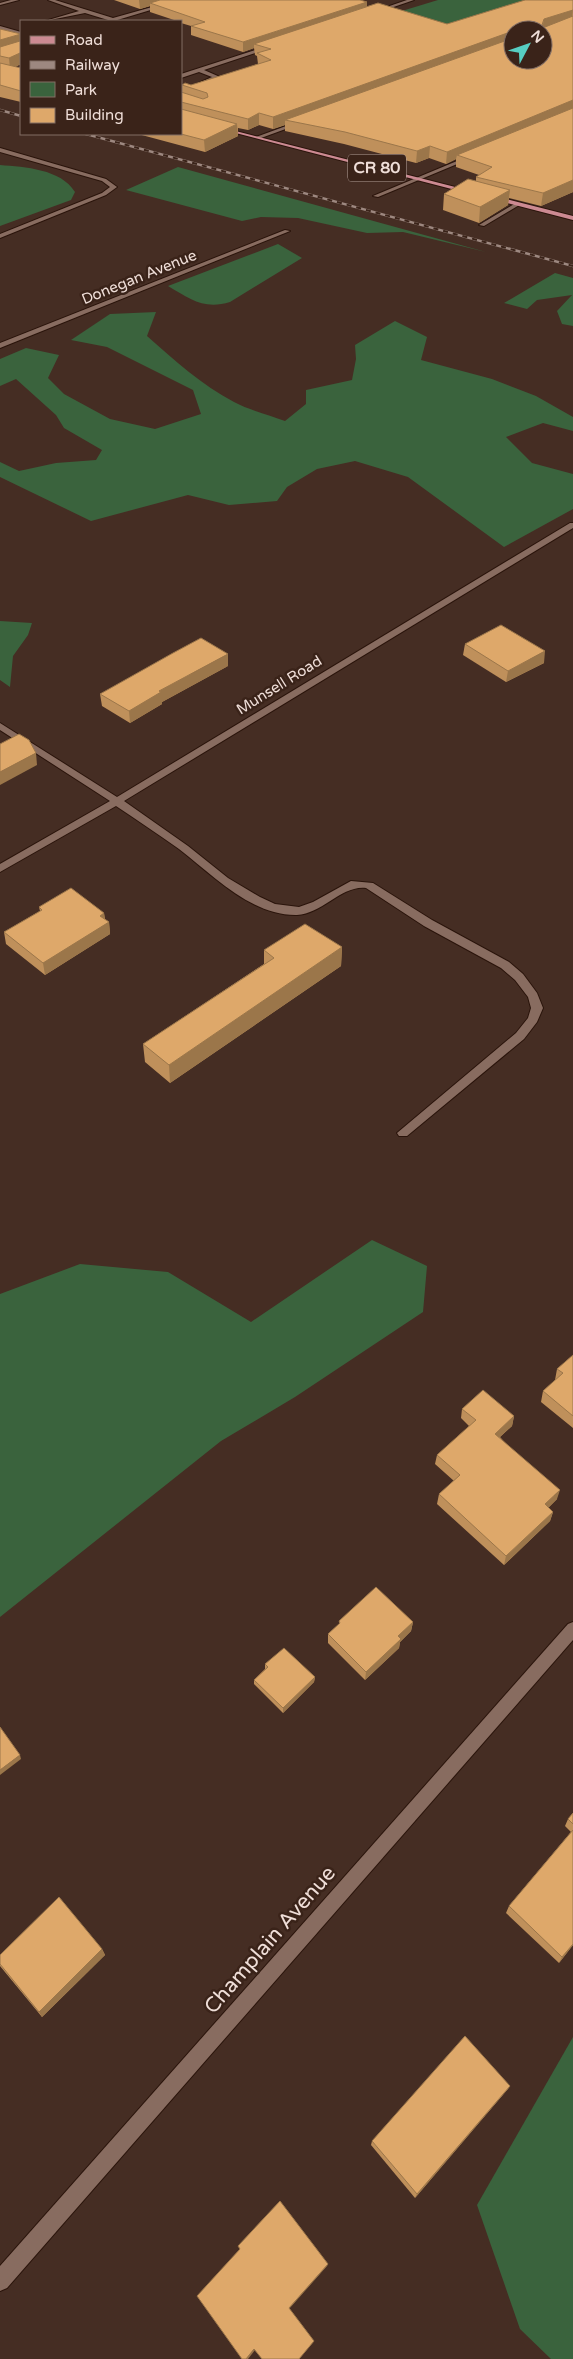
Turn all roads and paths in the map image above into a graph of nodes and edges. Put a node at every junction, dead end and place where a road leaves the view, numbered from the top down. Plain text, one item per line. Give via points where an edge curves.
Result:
1 (17, 0) edge
2 (50, 0) edge
3 (182, 0) edge
4 (412, 0) edge
5 (0, 4) edge
6 (85, 11) junction
7 (366, 15) edge
8 (50, 20) edge
9 (108, 20) edge
10 (114, 20) edge
11 (0, 28) edge
12 (20, 28) edge
13 (11, 31) junction
14 (20, 33) edge
15 (273, 46) edge
16 (198, 70) junction
17 (182, 76) edge
18 (182, 93) edge
19 (309, 119) edge
20 (216, 126) edge
21 (259, 137) junction
22 (0, 150) edge
23 (478, 154) edge
24 (417, 178) junction
25 (472, 192) edge
26 (376, 196) dead end
27 (491, 197) edge
28 (518, 204) junction
29 (573, 218) edge
30 (482, 226) edge
31 (287, 231) dead end
32 (0, 236) edge
33 (0, 346) edge
34 (573, 525) edge
35 (0, 726) edge
36 (118, 802) junction
37 (0, 869) edge
38 (403, 1133) dead end
39 (573, 1629) edge
40 (0, 2280) edge

1 - 5 street
2 - 6 street
3 - 10 street
4 - 7 street
6 - 8 street
6 - 9 street
11 - 13 street
12 - 13 street
13 - 14 street
15 - 16 street
16 - 17 street
16 - 18 street via 217,77
19 - 21 street
20 - 21 main road, CR 80
21 - 24 main road, CR 80
22 - 32 street via 104,180 114,186 104,194
23 - 24 street
24 - 25 main road, CR 80
24 - 26 street
27 - 28 main road
28 - 29 main road
28 - 30 street
31 - 33 street, Donegan Avenue
34 - 36 street, Munsell Road
35 - 36 street
36 - 37 street, Munsell Road
36 - 38 street via 224,880 272,907 300,911 355,883 369,884 428,923 505,965 519,977 533,996 537,1008 533,1019 520,1036
39 - 40 street, Champlain Avenue

